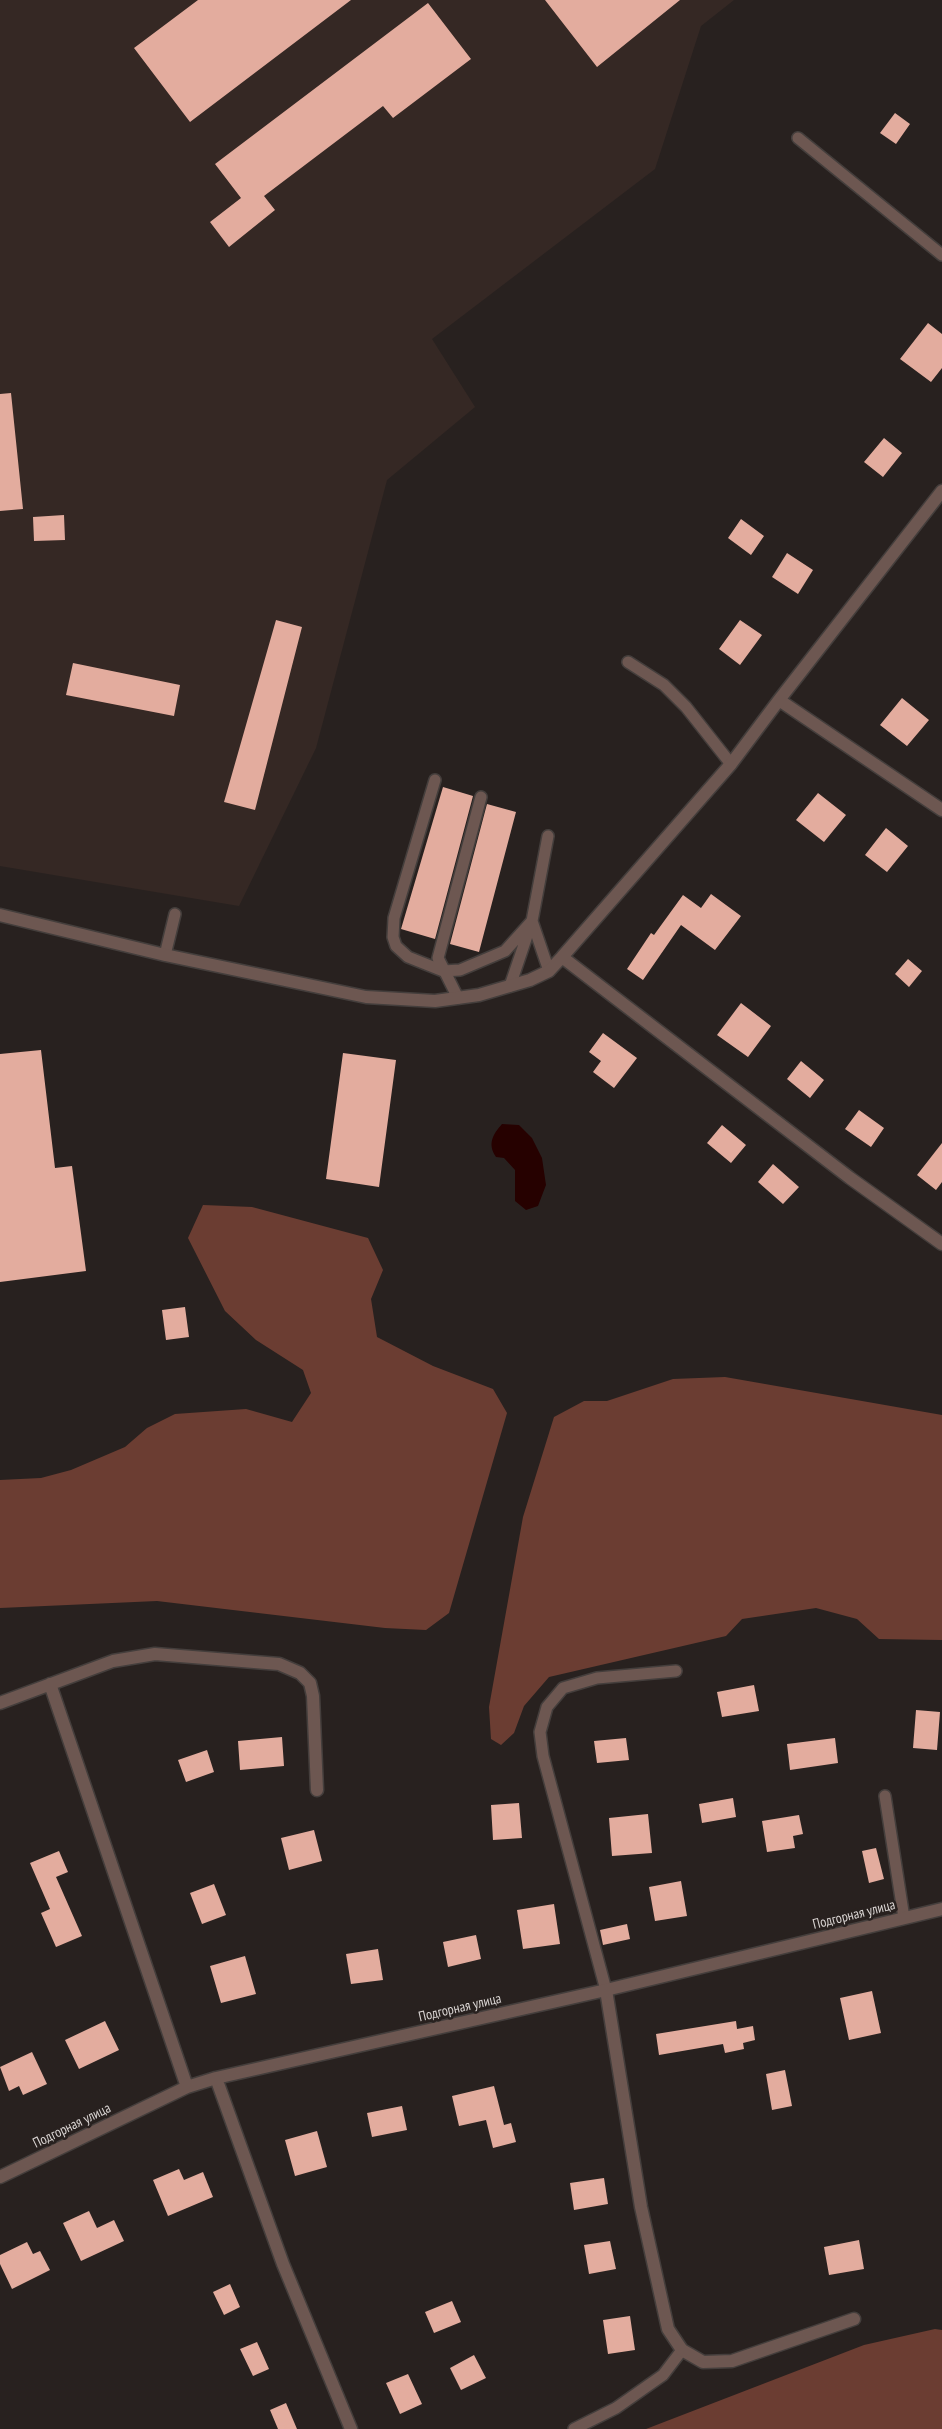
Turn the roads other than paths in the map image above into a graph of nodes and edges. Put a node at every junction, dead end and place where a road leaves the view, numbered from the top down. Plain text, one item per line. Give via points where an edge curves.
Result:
1 (798, 138) dead end
2 (942, 255) edge
3 (942, 492) edge
4 (628, 662) dead end
5 (779, 700) junction
6 (731, 764) junction
7 (435, 780) dead end
8 (481, 797) dead end
9 (942, 810) edge
10 (548, 836) dead end
11 (175, 914) dead end
12 (0, 915) edge
13 (532, 921) junction
14 (165, 955) junction
15 (562, 957) junction
16 (443, 971) junction
17 (548, 971) junction
18 (510, 986) junction
19 (458, 998) junction
20 (942, 1244) edge
21 (676, 1671) dead end
22 (50, 1684) junction
23 (0, 1704) edge
24 (317, 1790) dead end
25 (886, 1796) dead end
26 (942, 1909) edge
27 (904, 1918) junction
28 (606, 1990) junction
29 (216, 2078) junction
30 (187, 2087) junction
31 (0, 2177) edge
32 (854, 2319) dead end
33 (682, 2350) junction
34 (351, 2429) edge
35 (574, 2429) edge

1 - 2 lane
3 - 5 street
4 - 6 lane via 664,685 686,707
5 - 6 street
5 - 9 street
6 - 15 street
7 - 16 lane via 394,918 393,937 396,946 408,957
8 - 16 lane via 440,944 438,958
10 - 13 lane
11 - 14 lane
12 - 14 street
13 - 16 lane via 505,951 460,970
13 - 17 lane
13 - 18 lane
14 - 19 street via 366,997 435,1001
15 - 17 street
15 - 20 street
16 - 19 lane
17 - 18 street
18 - 19 street
21 - 28 lane via 597,1678 563,1688 547,1707 540,1732 543,1756
22 - 23 street
22 - 24 street via 113,1662 155,1654 279,1664 310,1683
22 - 30 street
25 - 27 lane
26 - 27 street, Подгорная улица
27 - 28 street, Подгорная улица
28 - 29 street, Подгорная улица
28 - 33 street via 643,2216 668,2329
29 - 30 street, Подгорная улица
29 - 34 street via 283,2264
30 - 31 street, Подгорная улица
32 - 33 street via 732,2361 704,2362
33 - 35 lane via 663,2375 616,2408

